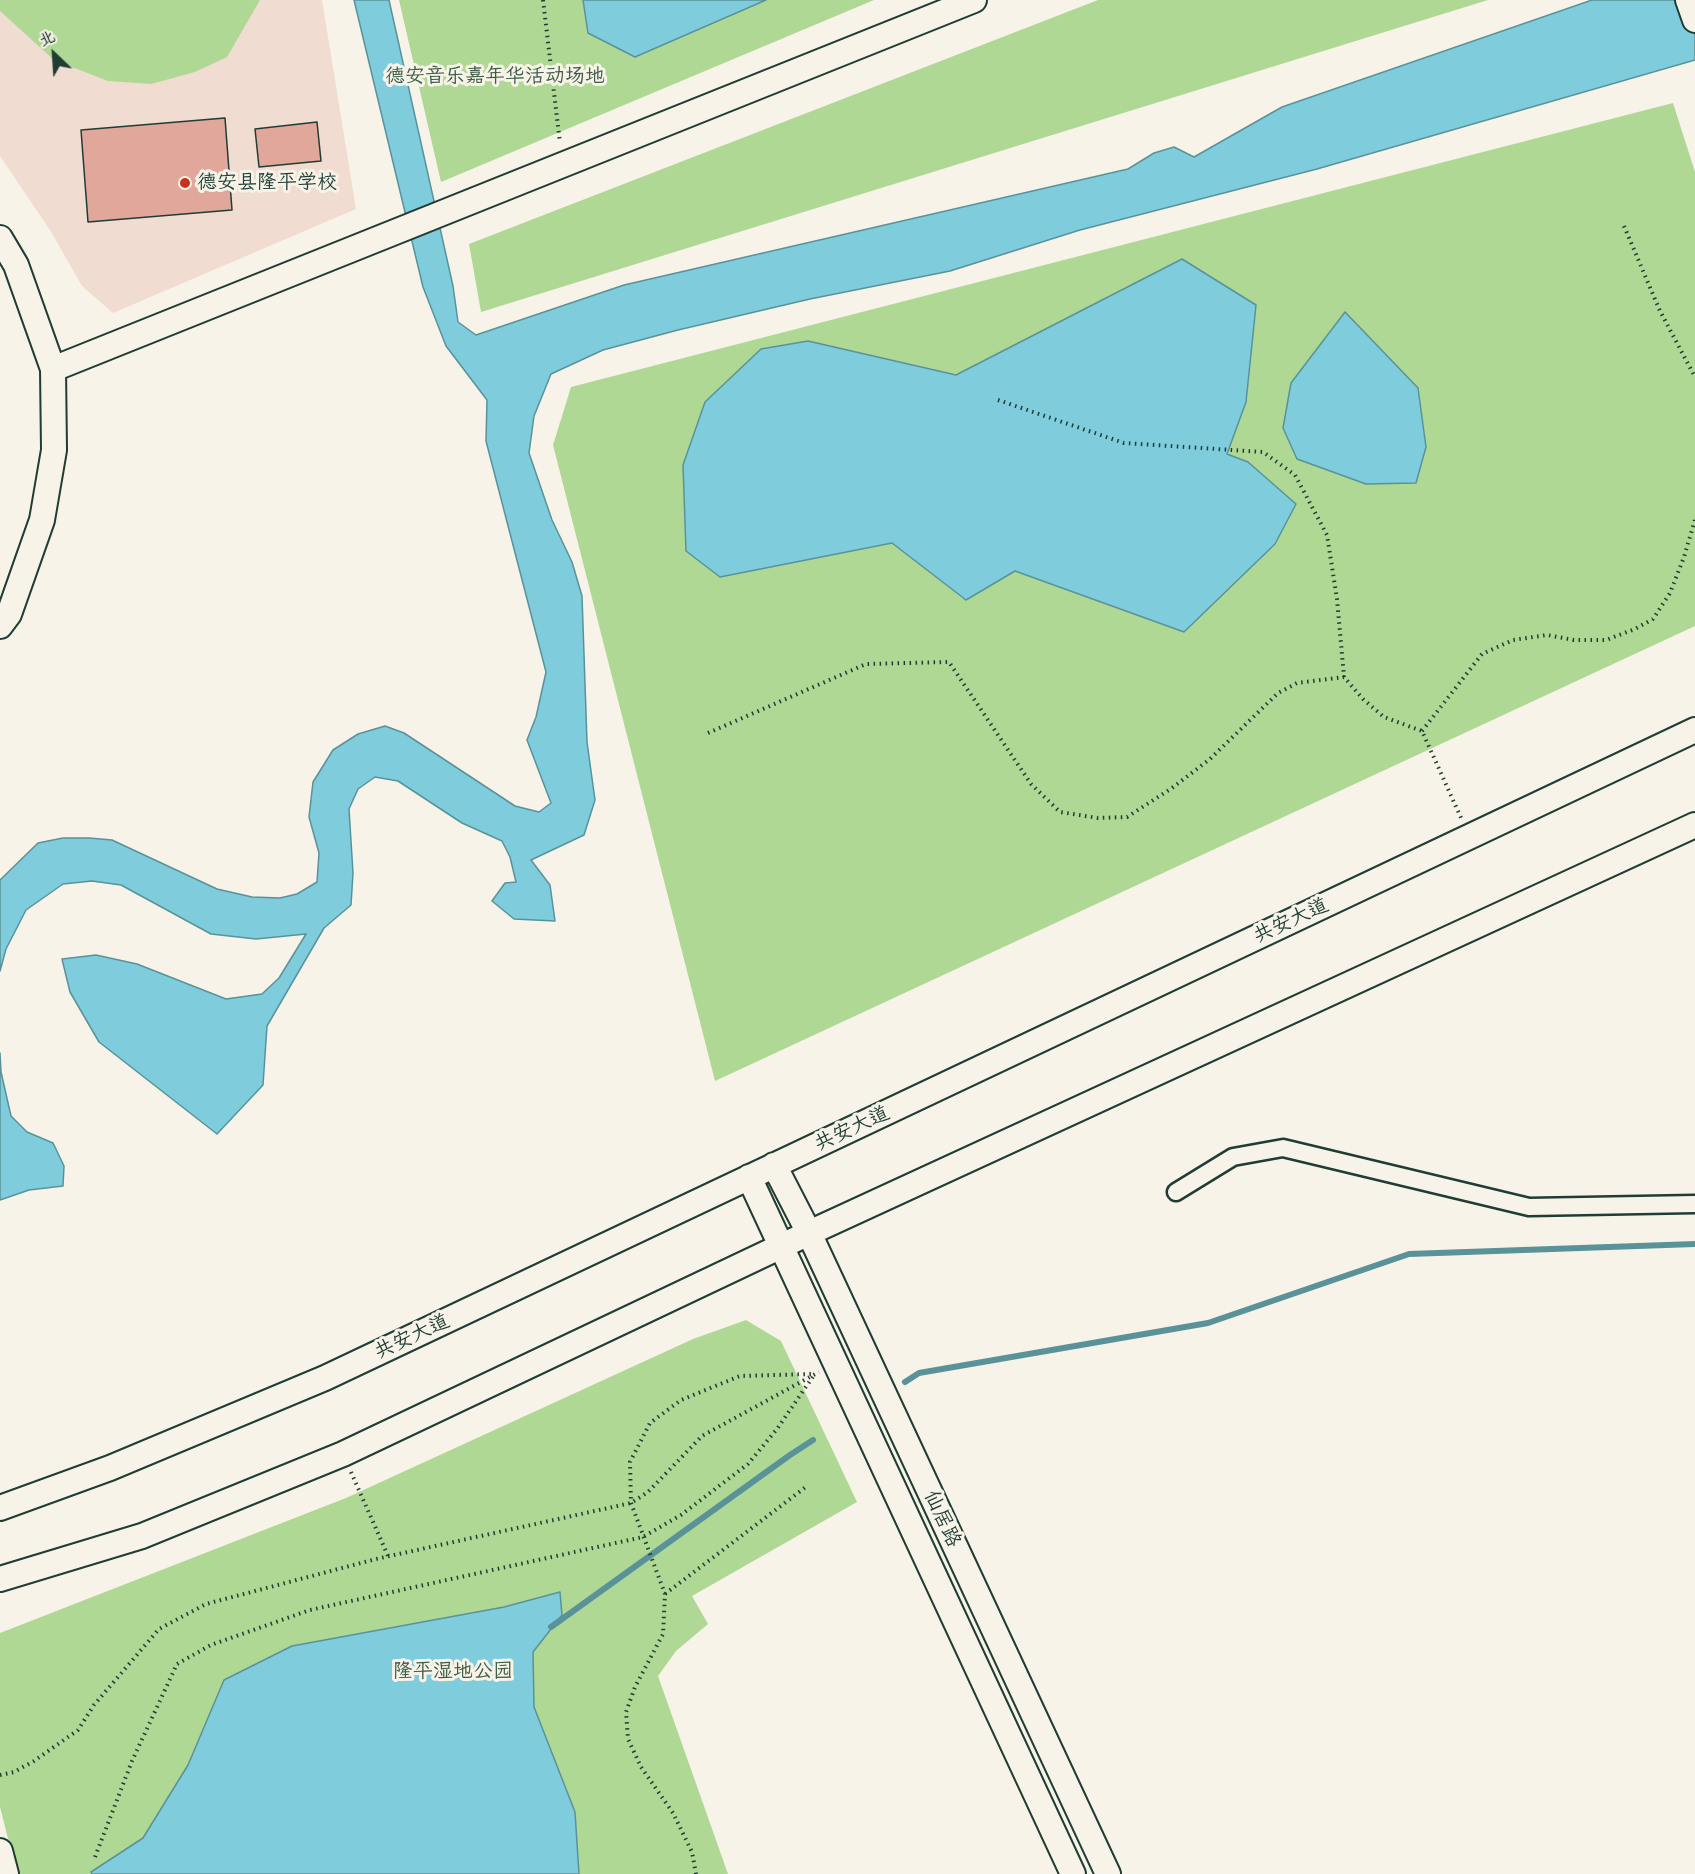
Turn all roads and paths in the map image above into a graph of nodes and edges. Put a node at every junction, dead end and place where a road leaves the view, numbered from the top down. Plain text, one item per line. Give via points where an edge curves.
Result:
1 (543, 0) edge
2 (974, 0) edge
3 (1688, 0) edge
4 (1695, 20) edge
5 (563, 164) junction
6 (1624, 226) dead end
7 (0, 238) edge
8 (53, 369) junction
9 (1695, 377) edge
10 (998, 400) dead end
11 (1695, 520) edge
12 (0, 626) edge
13 (1344, 677) junction
14 (1695, 730) edge
15 (1422, 731) junction
16 (708, 733) dead end
17 (1695, 825) edge
18 (1469, 837) junction
19 (774, 1166) junction
20 (749, 1177) junction
21 (1176, 1192) dead end
22 (1695, 1204) edge
23 (808, 1233) junction
24 (781, 1246) junction
25 (836, 1363) junction
26 (814, 1374) junction
27 (342, 1454) junction
28 (807, 1486) dead end
29 (630, 1503) junction
30 (0, 1508) edge
31 (643, 1537) junction
32 (388, 1556) junction
33 (0, 1579) edge
34 (665, 1594) junction
35 (0, 1775) edge
36 (0, 1851) edge
37 (95, 1857) dead end
38 (6, 1874) edge
39 (696, 1874) edge
40 (1073, 1874) edge
41 (1108, 1874) edge

1 - 5 path
2 - 5 main road
3 - 4 main road
5 - 8 main road
6 - 9 path via 1660,311
7 - 8 main road via 16,266
8 - 12 main road via 54,450 42,520 9,614
10 - 13 path via 1124,444 1263,452 1295,475 1327,535
11 - 15 path via 1670,593 1653,619 1606,640 1547,635 1513,640 1482,654
13 - 15 path via 1384,717
13 - 16 path via 1297,683 1278,693 1210,759 1127,817 1098,818 1060,812 1031,784 949,662 867,664
14 - 18 main road, 共安大道
15 - 18 path
17 - 23 main road
18 - 19 main road, 共安大道
19 - 20 main road, 共安大道
19 - 23 main road, 仙居路
20 - 24 main road, 仙居路
20 - 30 main road, 共安大道 via 325,1378
21 - 22 street via 1233,1157 1283,1148 1529,1207
23 - 24 main road
23 - 41 main road, 仙居路
24 - 25 main road, 仙居路
24 - 27 main road
25 - 26 path
25 - 40 main road, 仙居路
26 - 29 path via 702,1436 648,1492
26 - 29 path via 740,1376 681,1400 650,1423 630,1462
26 - 31 path via 748,1464 681,1515
27 - 32 path
27 - 33 main road via 142,1536
28 - 34 path
29 - 31 path
29 - 32 path
31 - 34 path
31 - 37 path via 310,1610 211,1645 177,1664 132,1761
32 - 35 path via 206,1604 159,1629 94,1705 78,1730 34,1761
34 - 39 path via 663,1634 626,1712 628,1739 641,1767 673,1813 692,1852
36 - 38 main road

